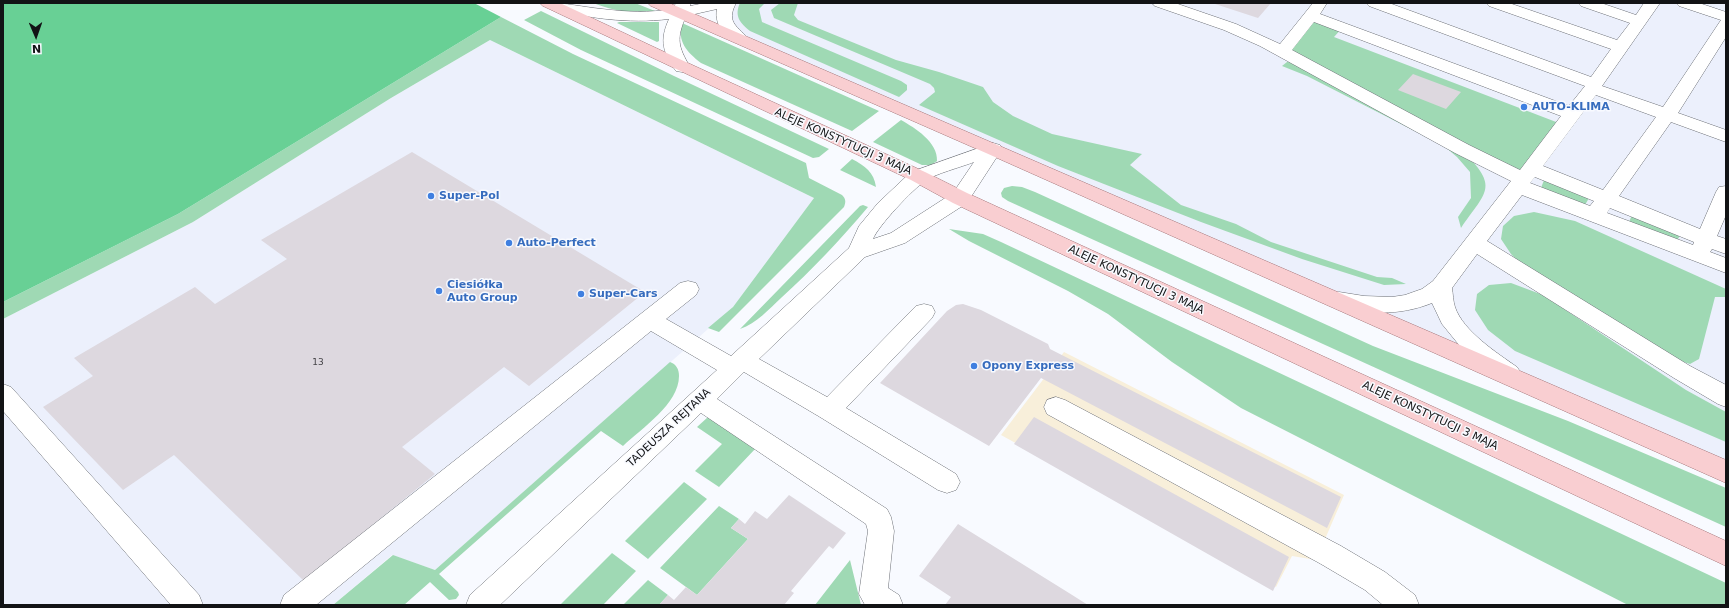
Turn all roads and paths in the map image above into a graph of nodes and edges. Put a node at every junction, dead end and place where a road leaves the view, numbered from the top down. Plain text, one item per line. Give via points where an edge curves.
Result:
1 (656, 3) edge
2 (720, 3) edge
3 (728, 3) edge
4 (1160, 3) edge
5 (1374, 3) edge
6 (1494, 3) edge
7 (1586, 3) edge
8 (1652, 3) edge
9 (1684, 3) edge
10 (550, 4) edge
11 (682, 8) edge
12 (1316, 9) edge
13 (1726, 17) edge
14 (1639, 21) junction
15 (1726, 24) edge
16 (741, 40) junction
17 (1621, 47) junction
18 (1282, 52) junction
19 (682, 68) junction
20 (1594, 86) junction
21 (1573, 114) junction
22 (1667, 115) junction
23 (1726, 136) edge
24 (993, 149) junction
25 (918, 176) junction
26 (1524, 178) junction
27 (1726, 192) edge
28 (960, 198) junction
29 (1607, 199) junction
30 (1594, 216) junction
31 (1475, 243) junction
32 (1702, 247) junction
33 (1726, 247) edge
34 (858, 252) junction
35 (1726, 266) edge
36 (1441, 287) junction
37 (688, 289) dead end
38 (1332, 298) junction
39 (924, 312) dead end
40 (649, 320) junction
41 (737, 364) junction
42 (1528, 385) junction
43 (3, 394) edge
44 (1726, 397) edge
45 (700, 400) junction
46 (1056, 406) dead end
47 (829, 410) junction
48 (1726, 472) edge
49 (947, 482) dead end
50 (1726, 554) edge
51 (189, 605) edge
52 (294, 605) edge
53 (480, 605) edge
54 (889, 605) edge
55 (1405, 605) edge

1 - 11 main road
2 - 11 street via 711,7
3 - 16 street via 723,12 723,19 731,32
4 - 18 street via 1230,27
5 - 20 street
6 - 17 street
7 - 14 street
8 - 14 street
9 - 13 street
10 - 11 street via 625,17 650,17
10 - 19 main road, ALEJE KONSTYTUCJI 3 MAJA
11 - 16 main road
11 - 19 street via 670,32 672,50
12 - 18 street
12 - 21 street
14 - 17 street
15 - 22 street
16 - 24 main road
17 - 20 street
18 - 26 street via 1455,146
19 - 25 main road, ALEJE KONSTYTUCJI 3 MAJA
20 - 21 street
20 - 22 street
21 - 26 street
22 - 23 street
22 - 29 street
24 - 25 street, TADEUSZA REJTANA
24 - 28 street, TADEUSZA REJTANA
24 - 38 main road
25 - 28 main road, ALEJE KONSTYTUCJI 3 MAJA
25 - 34 street, TADEUSZA REJTANA via 866,231
26 - 29 street
26 - 30 street
26 - 31 street
27 - 32 street
28 - 34 street, TADEUSZA REJTANA via 898,238
28 - 50 main road, ALEJE KONSTYTUCJI 3 MAJA
29 - 30 street
29 - 32 street
30 - 32 street
31 - 36 street
31 - 44 street
32 - 33 street
32 - 35 street
34 - 41 street, TADEUSZA REJTANA
36 - 38 street via 1433,294 1397,304 1359,304
36 - 42 street via 1444,307 1458,332 1495,364
37 - 40 street
38 - 42 main road
39 - 47 street
40 - 41 street
40 - 52 street
41 - 45 street, TADEUSZA REJTANA
41 - 47 street
42 - 48 main road
43 - 51 street
45 - 53 street, TADEUSZA REJTANA
45 - 54 street via 878,517 882,531 873,594
46 - 55 street via 1331,555 1375,581
47 - 49 street

